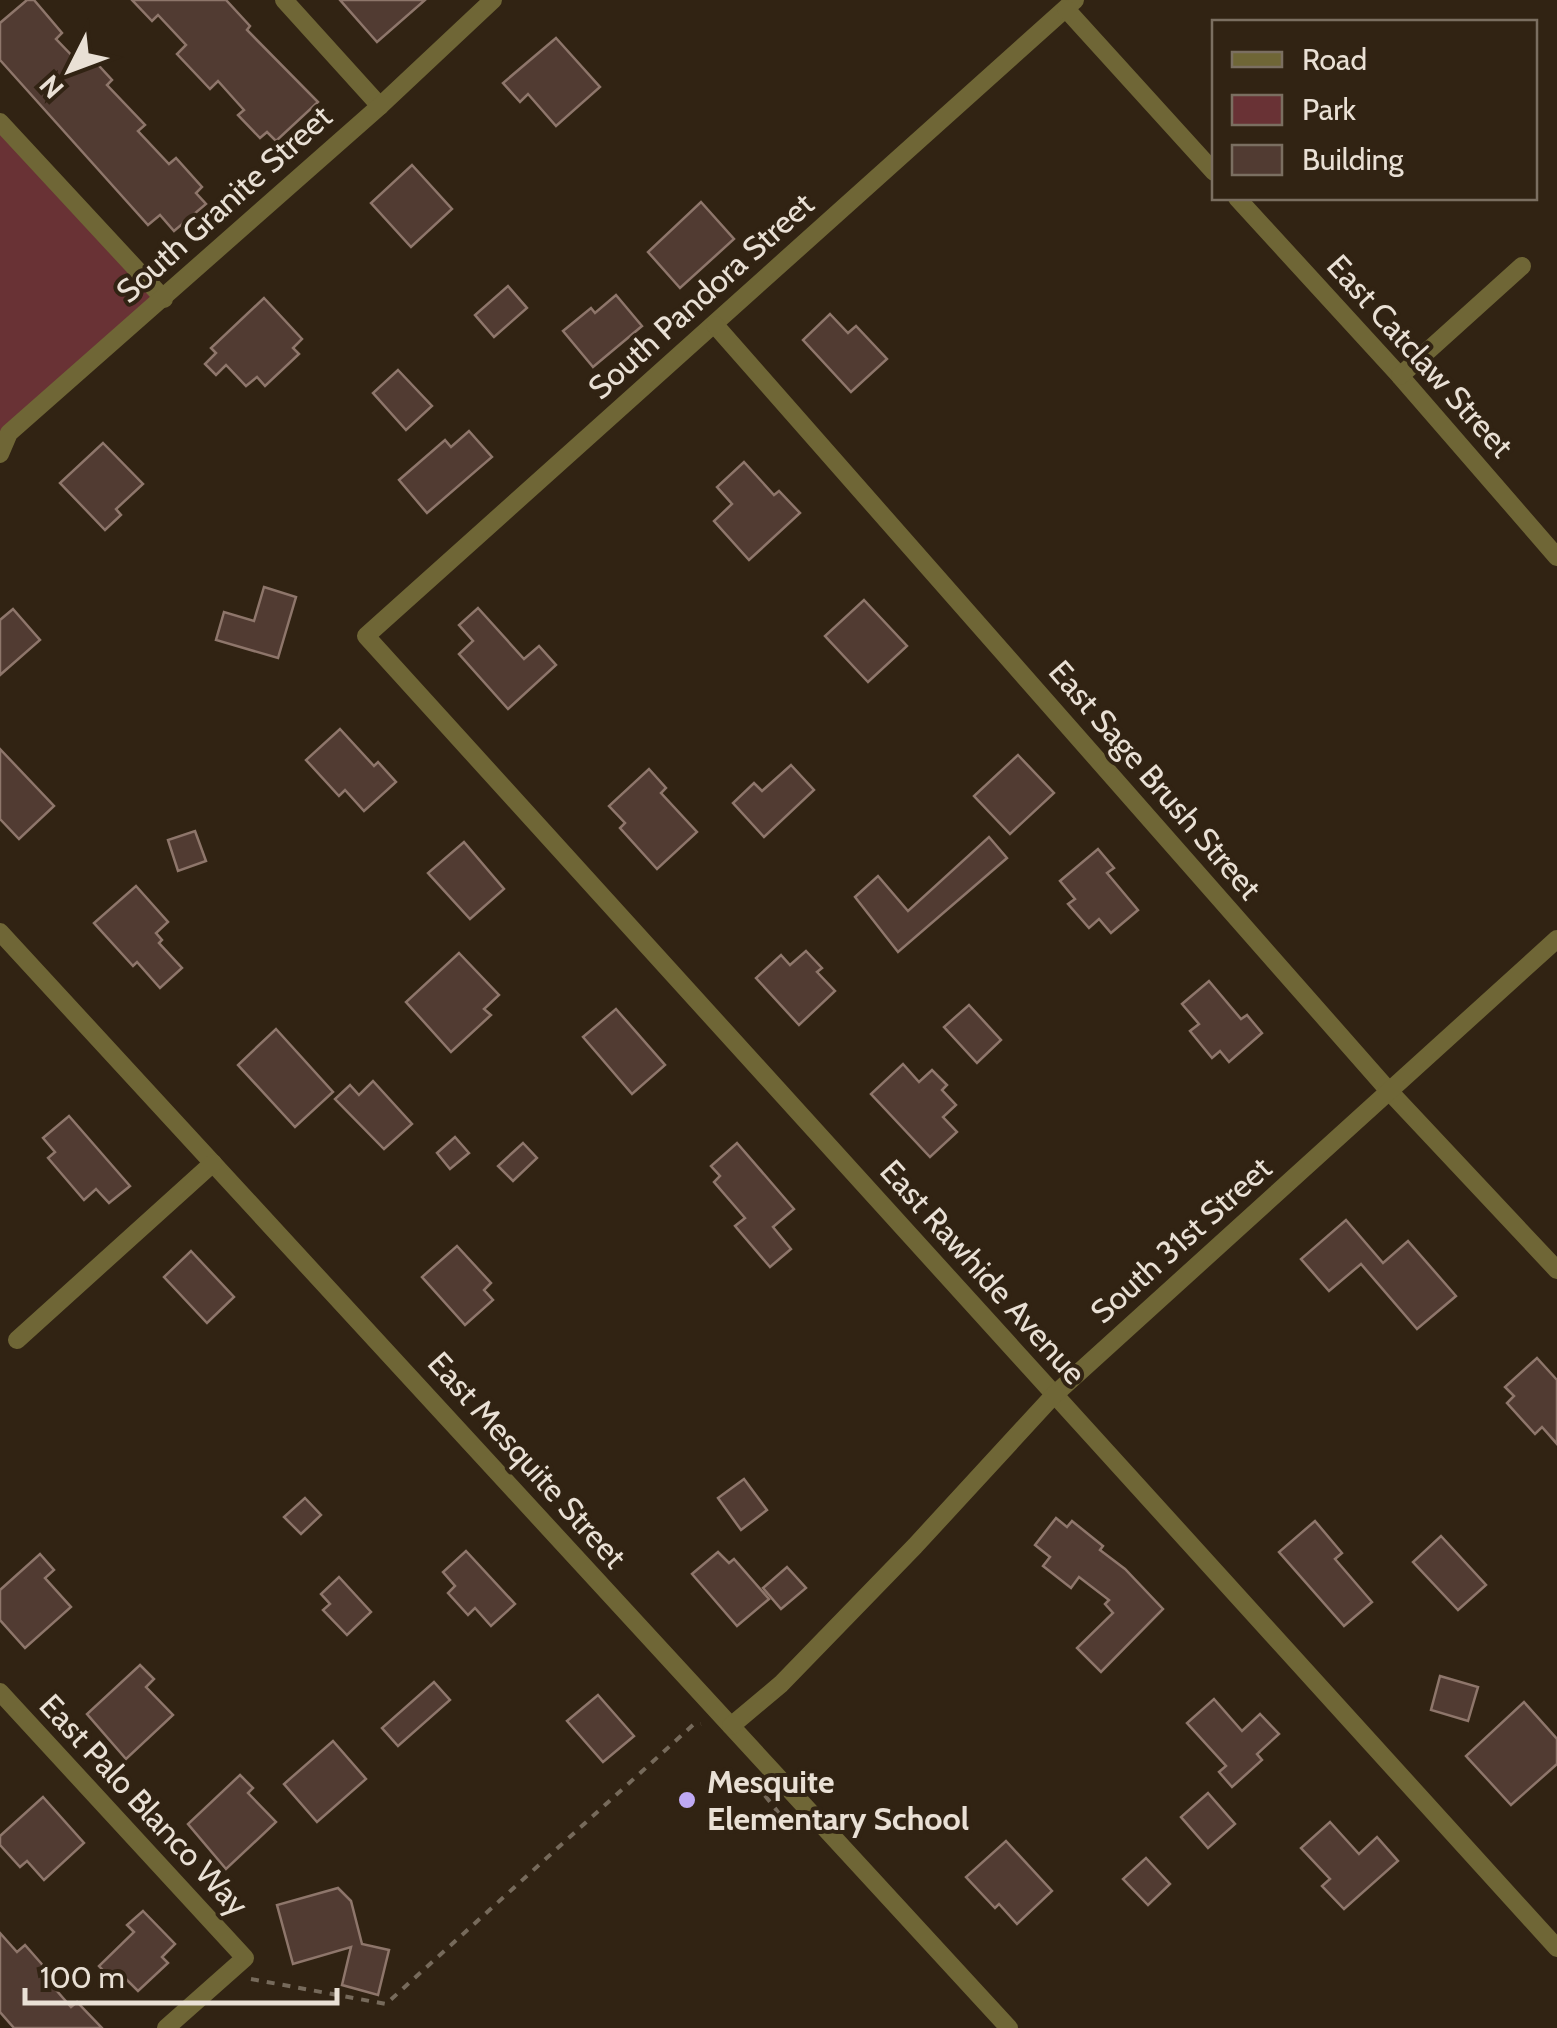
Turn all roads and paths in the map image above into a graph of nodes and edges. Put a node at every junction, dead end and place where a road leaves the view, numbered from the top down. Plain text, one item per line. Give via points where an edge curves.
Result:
1 (284, 0) edge
2 (493, 0) edge
3 (1070, 4) edge
4 (380, 106) junction
5 (0, 122) edge
6 (1212, 170) edge
7 (1240, 200) edge
8 (1522, 266) dead end
9 (164, 299) junction
10 (715, 324) junction
11 (1400, 376) junction
12 (0, 454) edge
13 (1557, 556) edge
14 (366, 636) joint
15 (0, 932) edge
16 (1557, 939) edge
17 (1389, 1091) junction
18 (213, 1163) junction
19 (1557, 1270) edge
20 (17, 1340) dead end
21 (1054, 1395) junction
22 (0, 1692) edge
23 (730, 1726) junction
24 (710, 1734) dead end
25 (753, 1781) dead end
26 (789, 1826) dead end
27 (1557, 1948) edge
28 (226, 1974) junction
29 (166, 2028) edge
30 (1008, 2028) edge

1 - 4 street
2 - 4 street, South Granite Street
3 - 6 street
3 - 10 street, South Pandora Street
4 - 9 street, South Granite Street
5 - 9 street
7 - 11 street, East Catclaw Street
8 - 11 street
9 - 12 street, South Granite Street via 9,432
10 - 14 street, South Pandora Street
10 - 17 street, East Sage Brush Street
11 - 13 street, East Catclaw Street
14 - 21 street, East Rawhide Avenue
15 - 18 street, East Mesquite Street
16 - 17 street, South 31st Street
17 - 19 street, East Sage Brush Street
17 - 21 street, South 31st Street
18 - 20 street
18 - 23 street, East Mesquite Street
21 - 23 street, South 31st Street via 794,1670
21 - 27 street, East Rawhide Avenue
22 - 28 street, East Palo Blanco Way via 245,1958
23 - 30 street, East Mesquite Street
24 - 28 path via 701,1723 694,1725 386,2004
25 - 26 path
28 - 29 street

